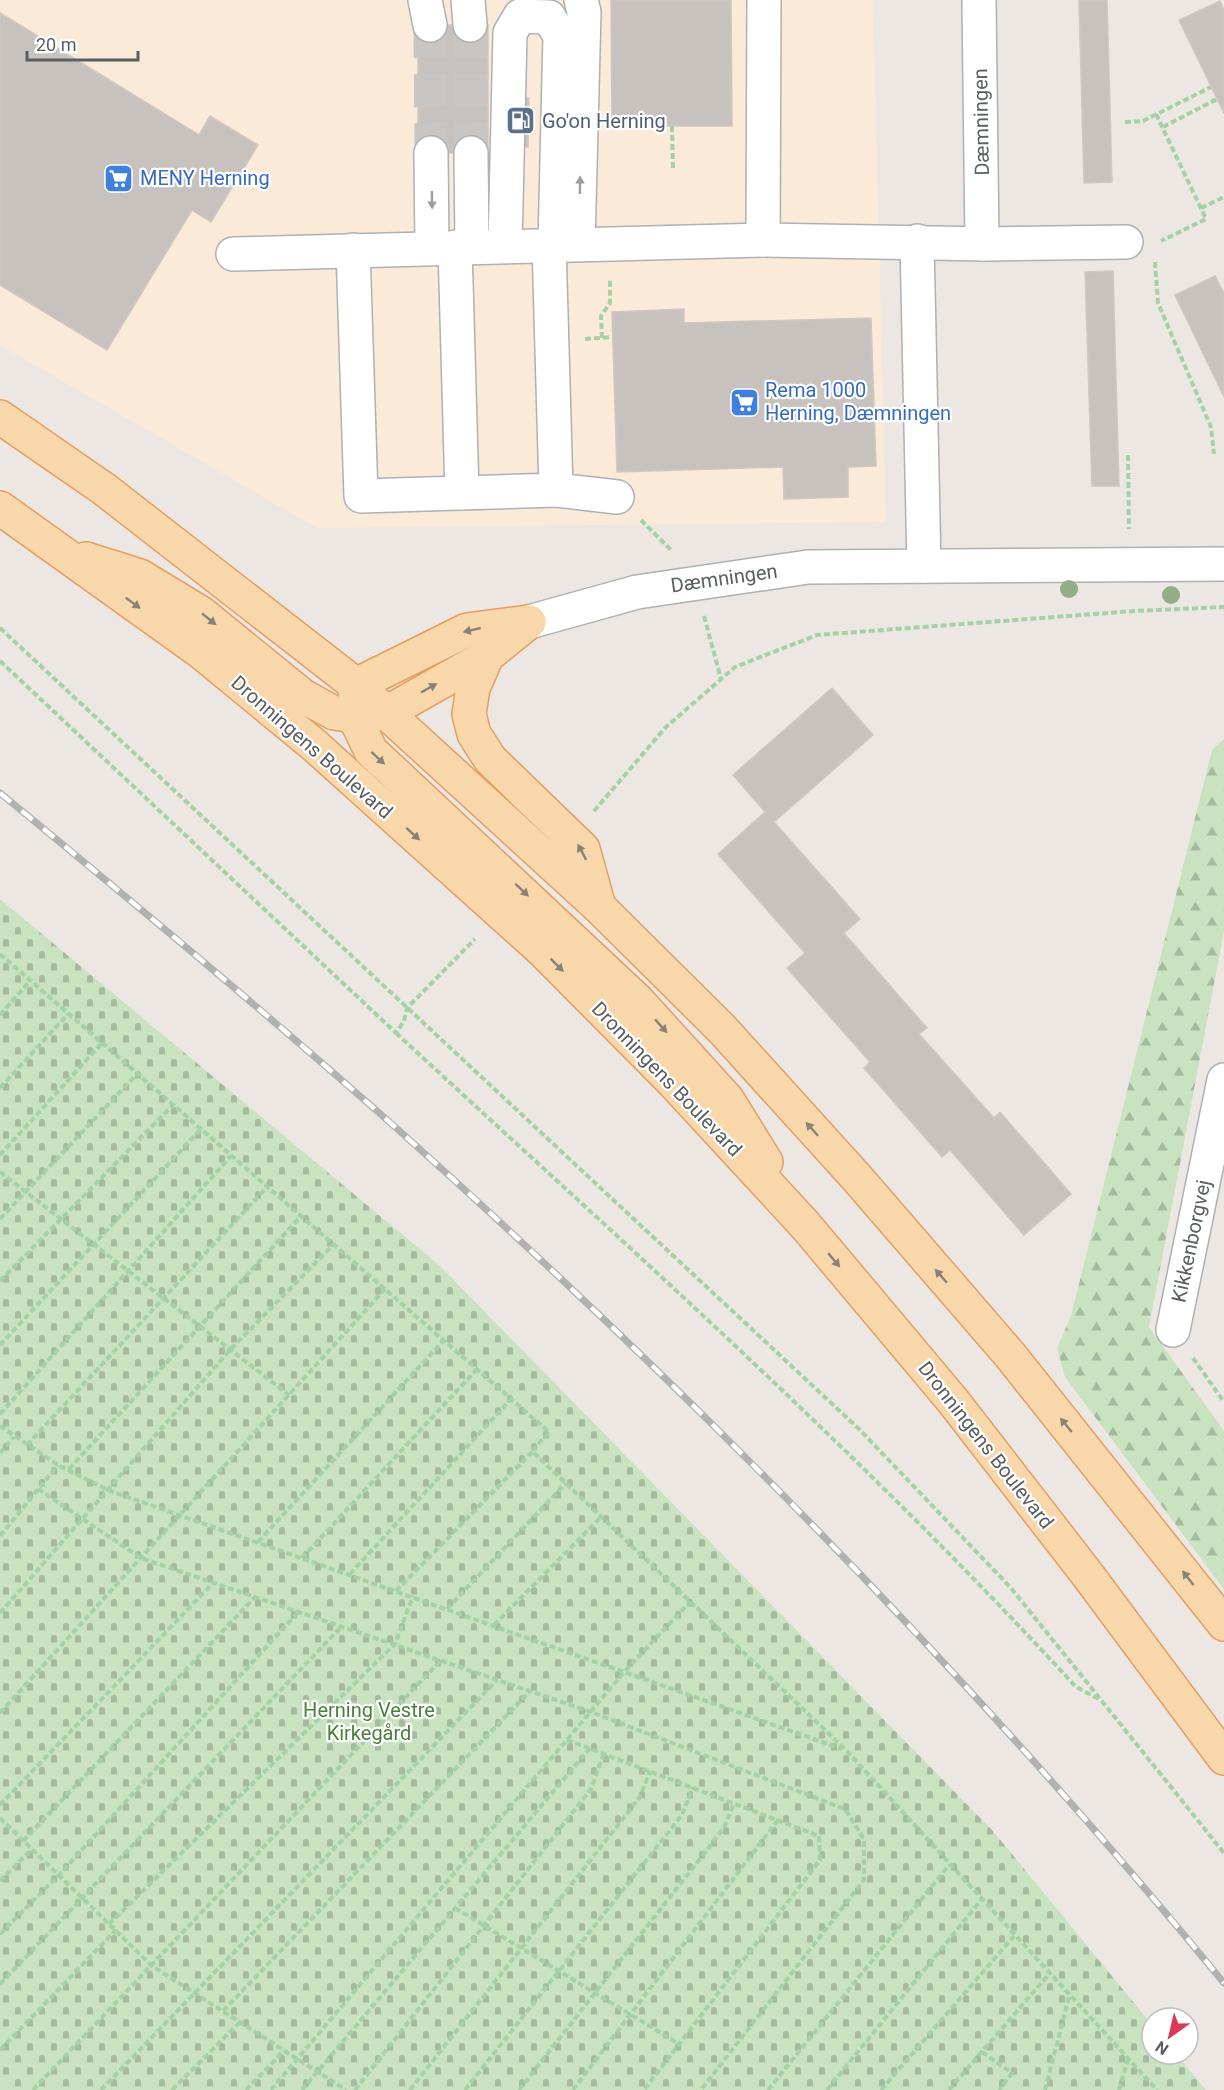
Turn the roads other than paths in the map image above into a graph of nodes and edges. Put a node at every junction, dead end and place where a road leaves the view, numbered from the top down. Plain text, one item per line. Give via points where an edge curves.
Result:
1 (581, 0) edge
2 (764, 0) edge
3 (979, 0) edge
4 (431, 153) tunnel mouth
5 (471, 153) tunnel mouth
6 (763, 240) junction
7 (917, 241) junction
8 (1140, 243) road end
9 (573, 244) junction
10 (985, 244) junction
11 (505, 246) junction
12 (453, 247) junction
13 (353, 250) junction
14 (233, 254) dead end
15 (0, 417) edge
16 (556, 490) junction
17 (462, 493) junction
18 (616, 497) road end
19 (0, 508) edge
20 (62, 552) junction
21 (1224, 564) edge
22 (924, 566) junction
23 (529, 622) junction
24 (487, 656) junction
25 (365, 705) junction
26 (599, 908) junction
27 (1224, 1080) edge
28 (806, 1226) junction
29 (1173, 1330) road end
30 (1224, 1624) edge
31 (1224, 1758) edge

9 -> 1 street via 584,12
2 - 6 street
3 - 10 street, Dæmningen
4 -> 12 street
5 - 12 street
6 - 7 street
6 - 9 street
7 - 10 street
7 - 22 street
8 - 10 street
9 - 11 street
9 - 11 street via 560,36 549,17 520,16 510,33
9 - 16 street
11 - 12 street
12 - 13 street
12 - 17 street
13 - 14 street
13 - 17 street via 361,496
15 - 25 main road via 104,489
16 - 17 street
16 - 18 street
19 - 20 main road, Dronningens Boulevard
20 -> 25 main road via 140,576 201,612 303,696 334,713
20 -> 28 main road, Dronningens Boulevard via 201,652 314,745 524,934 674,1083
21 - 22 street, Dæmningen
22 - 23 street, Dæmningen via 808,567 691,582 628,594
23 - 24 main road
23 -> 25 main road via 466,630
25 -> 24 main road
26 -> 24 main road via 583,849 490,759 474,734 469,714
25 - 26 main road
25 -> 28 main road via 371,751 638,1001 727,1099
30 -> 26 main road via 1010,1355 857,1178 722,1029
27 - 29 street, Kikkenborgvej
28 -> 31 main road, Dronningens Boulevard via 953,1401

